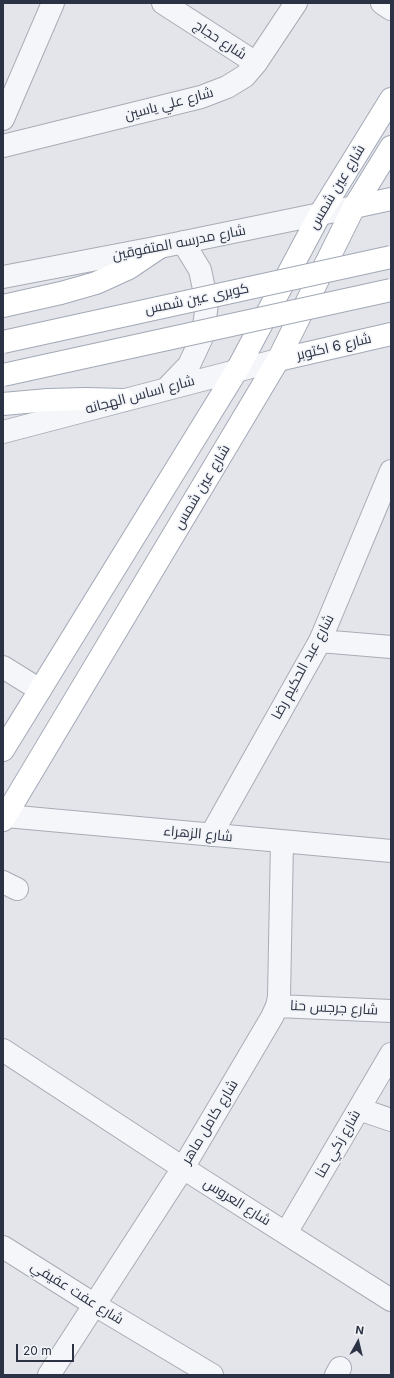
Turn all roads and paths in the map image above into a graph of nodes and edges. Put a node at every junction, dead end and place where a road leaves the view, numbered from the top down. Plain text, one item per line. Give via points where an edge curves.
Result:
1 (52, 3) edge
2 (163, 3) edge
3 (296, 3) edge
4 (382, 3) edge
5 (391, 9) edge
6 (256, 63) junction
7 (391, 100) edge
8 (3, 120) edge
9 (3, 146) edge
10 (391, 147) edge
11 (391, 199) edge
12 (354, 207) junction
13 (320, 214) junction
14 (183, 242) junction
15 (160, 247) junction
16 (391, 256) edge
17 (3, 277) edge
18 (391, 290) edge
19 (3, 306) edge
20 (391, 334) edge
21 (3, 342) edge
22 (278, 360) junction
23 (237, 370) junction
24 (3, 375) edge
25 (167, 388) junction
26 (124, 400) junction
27 (3, 404) edge
28 (3, 432) edge
29 (391, 471) edge
30 (320, 641) junction
31 (391, 647) edge
32 (3, 667) edge
33 (40, 690) junction
34 (3, 750) edge
35 (4, 818) edge
36 (211, 835) junction
37 (282, 841) junction
38 (391, 851) edge
39 (277, 1006) junction
40 (391, 1011) edge
41 (3, 1050) edge
42 (391, 1054) edge
43 (359, 1109) junction
44 (391, 1120) edge
45 (183, 1168) junction
46 (286, 1233) junction
47 (3, 1247) edge
48 (391, 1300) edge
49 (95, 1305) junction
50 (49, 1375) edge
51 (212, 1375) edge

1 - 8 street
2 - 6 street, شارع حجاج
3 - 6 street, شارع علي ياسين
4 - 5 street
6 - 9 street, شارع علي ياسين via 245,76 227,87 201,97
7 - 13 main road, شارع عين شمس
10 - 12 main road, شارع عين شمس
11 - 12 main road
12 - 13 street, شارع مدرسه المتفوقين
12 - 22 main road, شارع عين شمس
13 - 14 street, شارع مدرسه المتفوقين
13 - 23 main road, شارع عين شمس
14 - 15 street, شارع مدرسه المتفوقين
14 - 25 street via 200,270 207,303 203,335 189,365
15 - 17 street, شارع مدرسه المتفوقين
15 - 19 main road via 122,271 96,283 60,294
16 - 21 main road, كوبرى عين شمس, bridge
18 - 24 main road, bridge
20 - 22 main road, شارع 6 اكتوبر
22 - 23 street, شارع اساس الهجانه
22 - 35 main road, شارع عين شمس
23 - 25 street, شارع اساس الهجانه
23 - 33 main road, شارع عين شمس
25 - 26 street, شارع اساس الهجانه
26 - 27 main road via 48,400
26 - 28 street, شارع اساس الهجانه
29 - 30 street, شارع عبد الحكيم رضا
30 - 31 street
30 - 36 street, شارع عبد الحكيم رضا
32 - 33 street
33 - 34 main road, شارع عين شمس
35 - 36 street, شارع الزهراء
36 - 37 street, شارع الزهراء
37 - 38 street, شارع الزهراء
37 - 39 street, شارع كامل ماهر
39 - 40 street, شارع جرجس حنا
39 - 45 street, شارع كامل ماهر
41 - 45 street, شارع العروس
42 - 43 street, شارع زكي حنا
43 - 44 street
43 - 46 street, شارع زكي حنا
45 - 46 street, شارع العروس
45 - 49 street, شارع كامل ماهر
46 - 48 street, شارع العروس
47 - 49 street, شارع عفت عفيفي
49 - 50 street, شارع كامل ماهر
49 - 51 street, شارع عفت عفيفي

